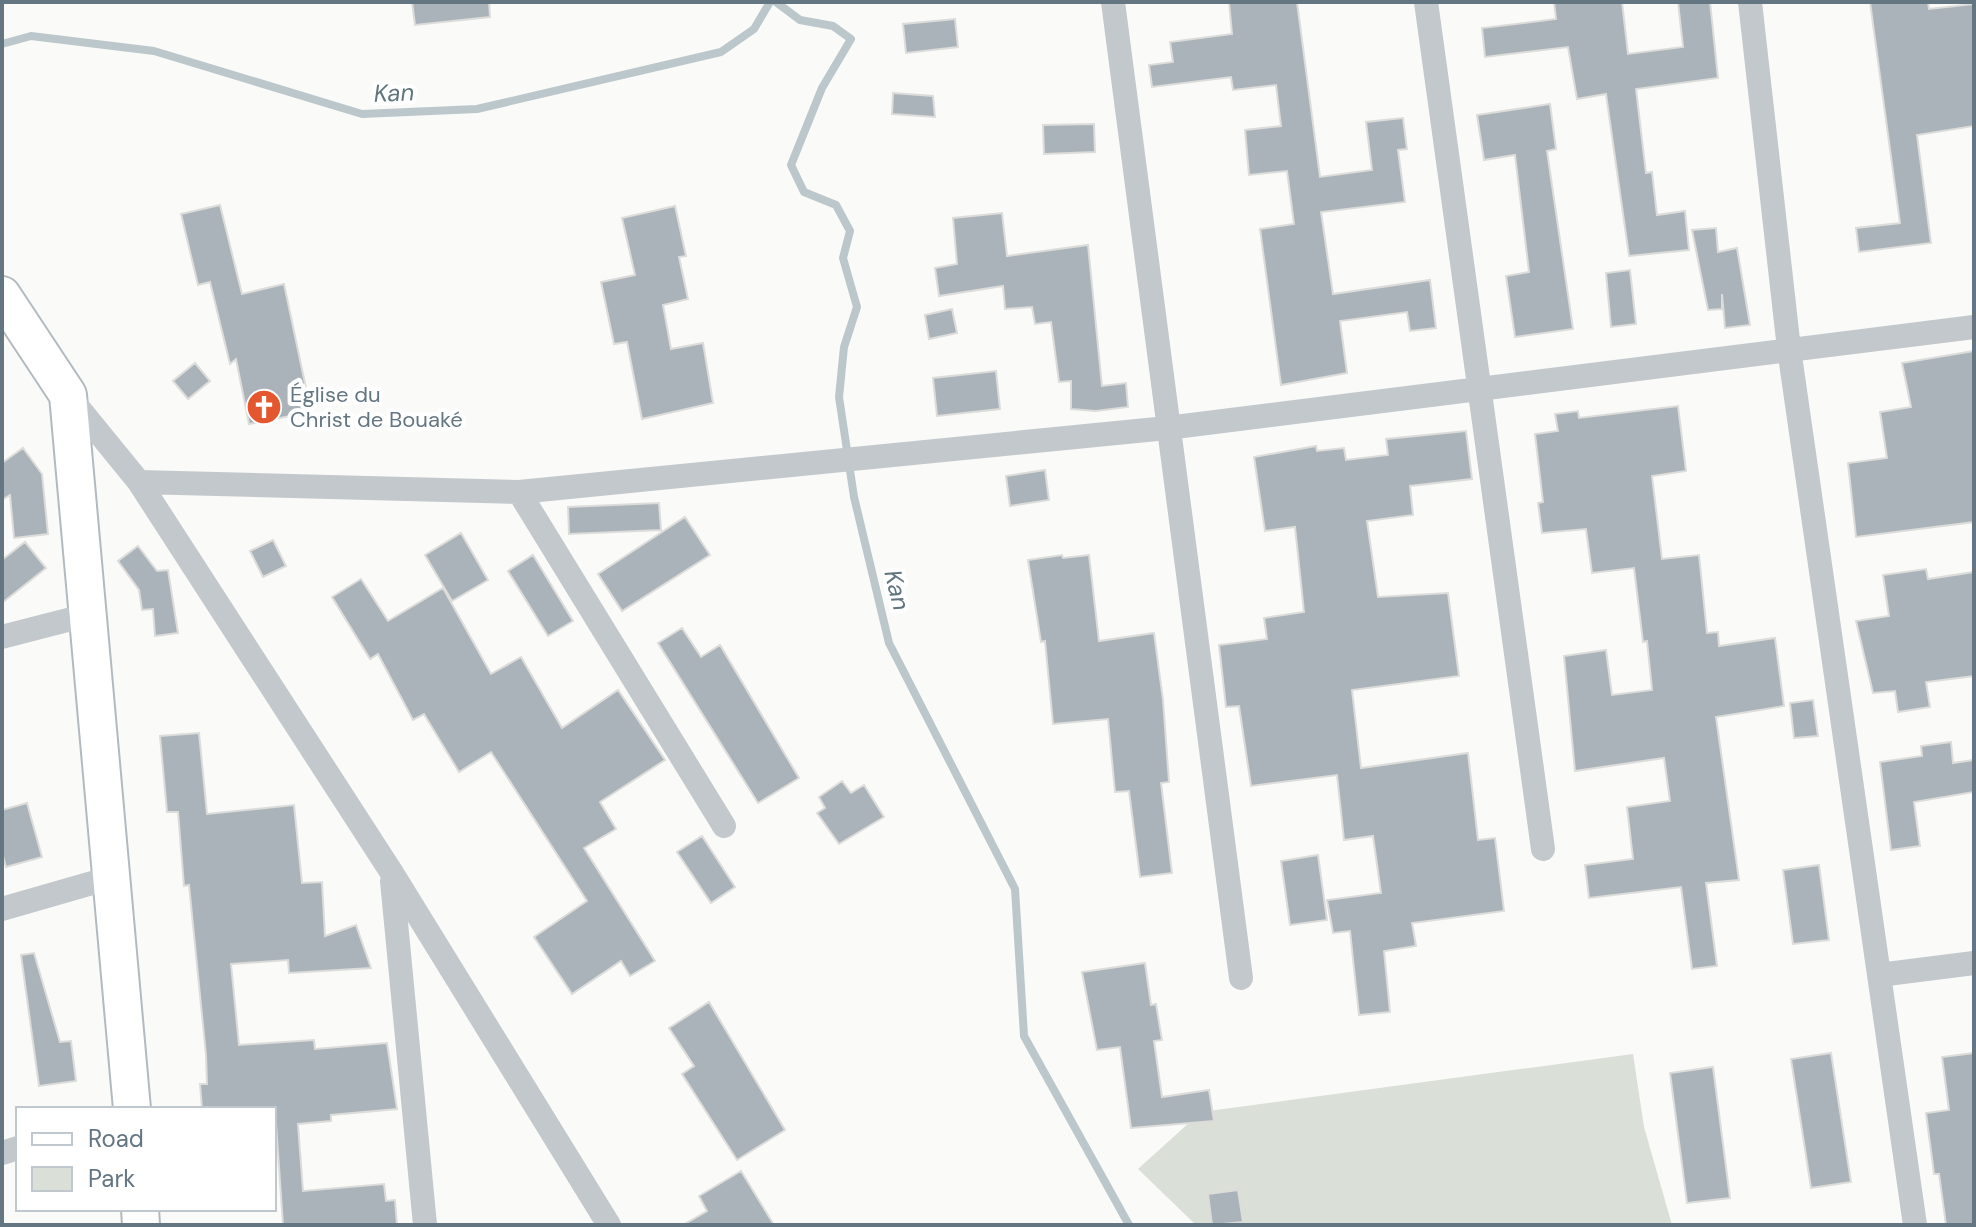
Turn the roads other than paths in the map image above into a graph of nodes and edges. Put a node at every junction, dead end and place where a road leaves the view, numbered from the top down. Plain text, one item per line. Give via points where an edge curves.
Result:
1 (1113, 2) edge
2 (1426, 2) edge
3 (1750, 2) edge
4 (2, 295) edge
5 (1974, 327) edge
6 (1789, 349) junction
7 (1481, 389) junction
8 (68, 395) junction
9 (1167, 428) junction
10 (139, 482) junction
11 (519, 492) junction
12 (87, 615) junction
13 (2, 637) edge
14 (724, 826) dead end
15 (1543, 849) dead end
16 (392, 873) junction
17 (113, 877) junction
18 (2, 909) edge
19 (1974, 963) edge
20 (1879, 975) junction
21 (1241, 978) dead end
22 (132, 1107) edge
23 (425, 1225) edge
24 (609, 1225) edge
25 (1915, 1225) edge

1 - 9 street
2 - 7 street
3 - 6 street
4 - 8 street
5 - 6 street
6 - 7 street
6 - 20 street
7 - 9 street
7 - 15 street
8 - 10 street
8 - 12 street
9 - 11 street
9 - 21 street
10 - 11 street
10 - 16 street
11 - 14 street
12 - 13 street
12 - 17 street
16 - 23 street
16 - 24 street
17 - 18 street
17 - 22 street
19 - 20 street
20 - 25 street

